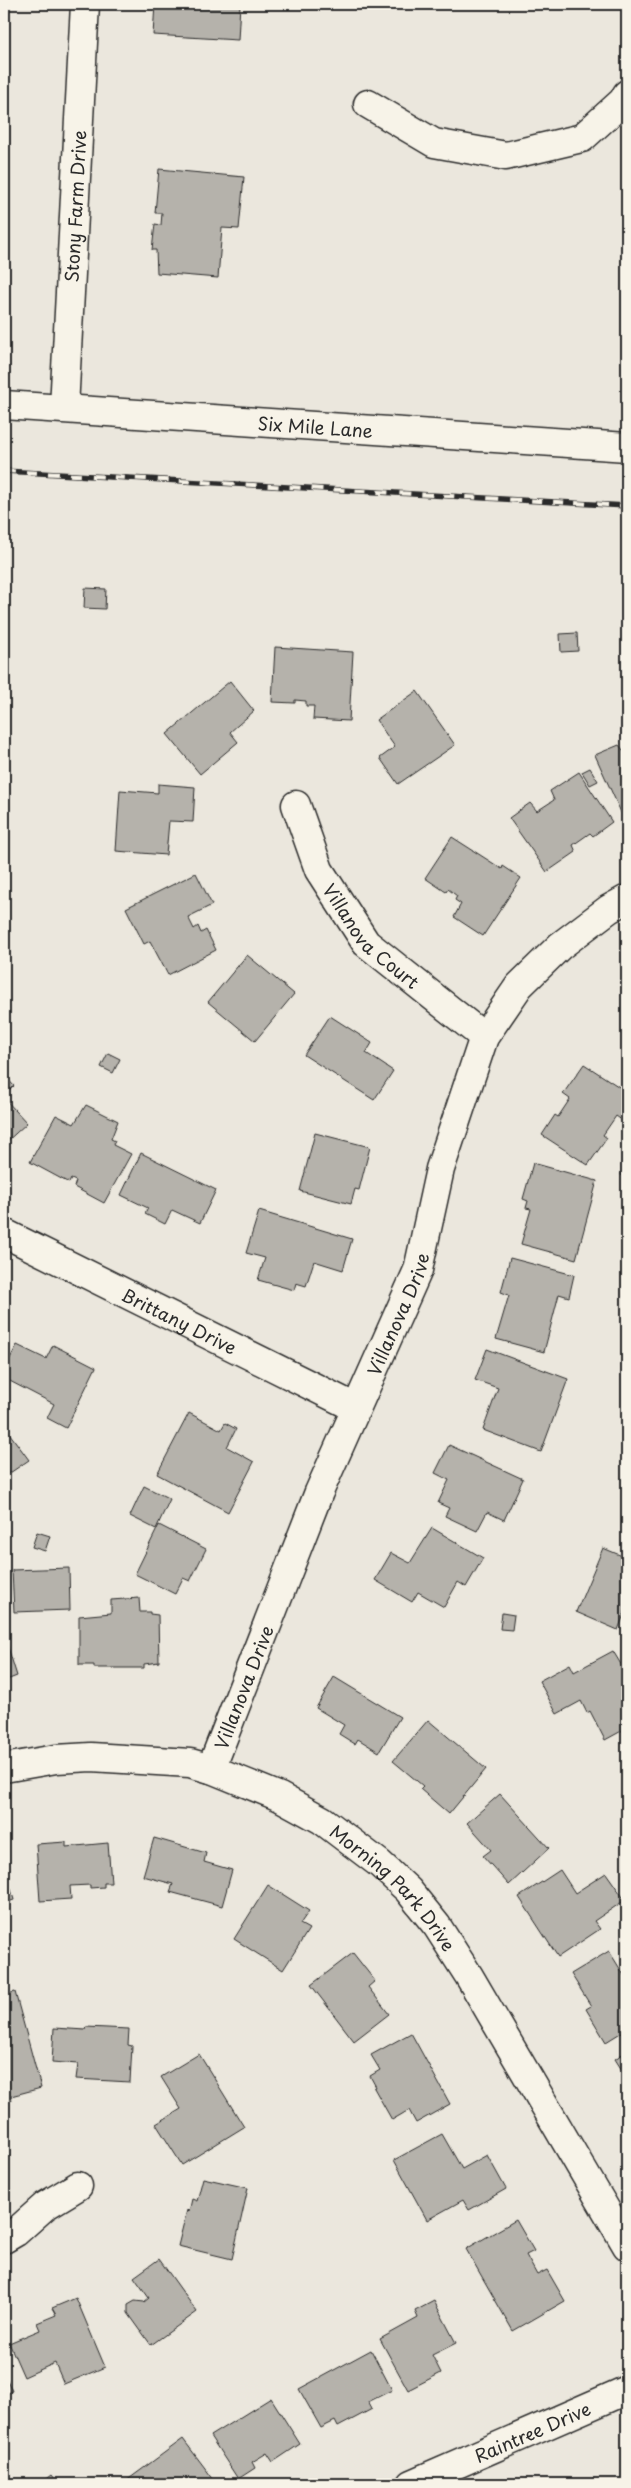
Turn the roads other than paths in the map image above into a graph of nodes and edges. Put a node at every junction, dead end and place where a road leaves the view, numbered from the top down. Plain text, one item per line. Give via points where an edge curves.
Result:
1 (85, 4) edge
2 (627, 94) edge
3 (368, 104) dead end
4 (4, 405) edge
5 (64, 408) junction
6 (627, 447) edge
7 (296, 805) dead end
8 (627, 899) edge
9 (484, 1037) junction
10 (4, 1233) edge
11 (356, 1408) junction
12 (4, 1768) edge
13 (211, 1769) junction
14 (78, 2186) dead end
15 (4, 2239) edge
16 (627, 2246) edge
17 (627, 2390) edge
18 (411, 2484) edge

1 - 5 street, Stony Farm Drive
2 - 3 street via 582,138 506,156 434,142
4 - 5 street, Six Mile Lane
5 - 6 street, Six Mile Lane
7 - 9 street, Villanova Court via 319,870 366,942
8 - 9 street, Villanova Drive via 560,946 519,986
9 - 11 street, Villanova Drive via 440,1169 418,1270
10 - 11 street, Brittany Drive
11 - 13 street, Villanova Drive via 319,1492
12 - 13 street, Morning Park Drive via 91,1757 190,1763
13 - 16 street, Morning Park Drive via 280,1797 322,1820 408,1890 438,1926 470,1976
14 - 15 street via 45,2206
17 - 18 street, Raintree Drive

